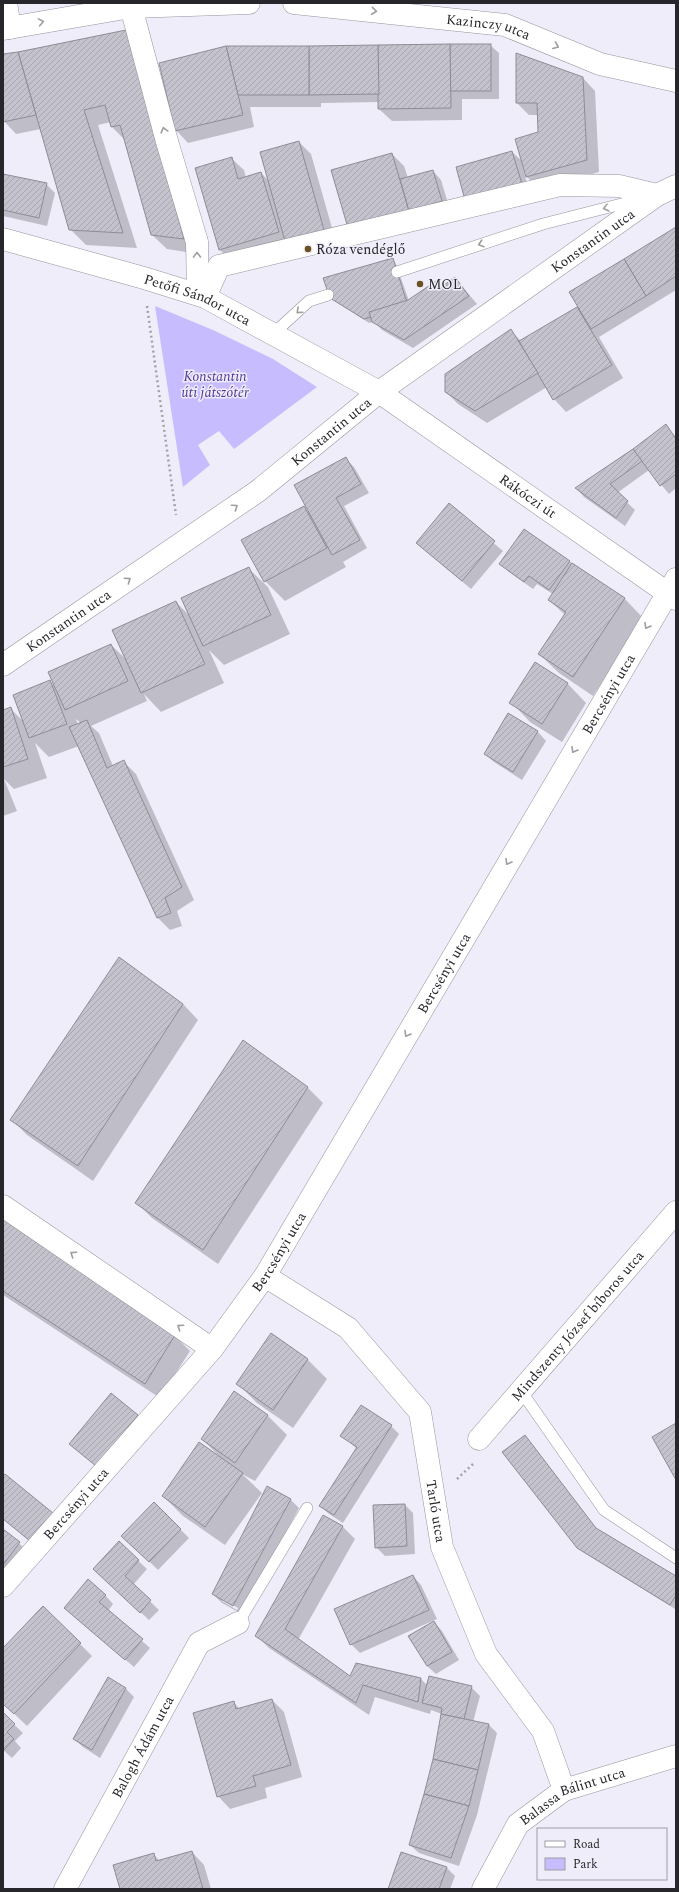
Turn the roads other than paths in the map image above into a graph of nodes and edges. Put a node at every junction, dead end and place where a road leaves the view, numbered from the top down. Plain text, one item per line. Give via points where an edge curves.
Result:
1 (6, 3) edge
2 (249, 3) edge
3 (294, 3) edge
4 (131, 7) junction
5 (7, 28) edge
6 (676, 81) edge
7 (667, 191) edge
8 (3, 239) edge
9 (397, 272) dead end
10 (202, 295) junction
11 (328, 295) dead end
12 (273, 334) junction
13 (379, 392) junction
14 (673, 590) edge
15 (3, 665) edge
16 (3, 1206) edge
17 (676, 1212) edge
18 (265, 1276) junction
19 (212, 1349) junction
20 (521, 1391) junction
21 (479, 1439) dead end
22 (307, 1508) dead end
23 (676, 1558) edge
24 (3, 1586) edge
25 (238, 1623) joint
26 (676, 1756) edge
27 (564, 1790) junction
28 (65, 1889) edge
29 (483, 1889) edge

1 - 5 street
2 - 4 street
3 -> 6 street, Kazinczy utca via 505,25 600,64
5 -> 4 street
10 -> 4 street via 197,242
7 -> 9 lane via 543,224
7 - 10 street, Konstantin utca via 560,184 219,266
7 - 13 street, Konstantin utca
8 - 10 street, Petőfi Sándor utca
10 - 12 street, Petőfi Sándor utca
11 -> 12 lane via 310,301
12 - 13 street, Petőfi Sándor utca
13 - 14 street, Rákóczi út
15 -> 13 street, Konstantin utca via 258,491
14 -> 18 street, Bercsényi utca
19 -> 16 street
17 - 20 street, Mindszenty József bíboros utca
18 - 19 street, Bercsényi utca
18 - 27 street, Tarló utca via 348,1328 420,1412 442,1547 486,1654 543,1731
19 - 24 street, Bercsényi utca
20 - 21 street, Mindszenty József bíboros utca
20 - 23 lane via 604,1510
22 - 25 lane
25 - 28 street, Balogh Ádám utca via 199,1643
26 - 27 street, Balassa Bálint utca
27 - 29 street, Balassa Bálint utca via 518,1824

